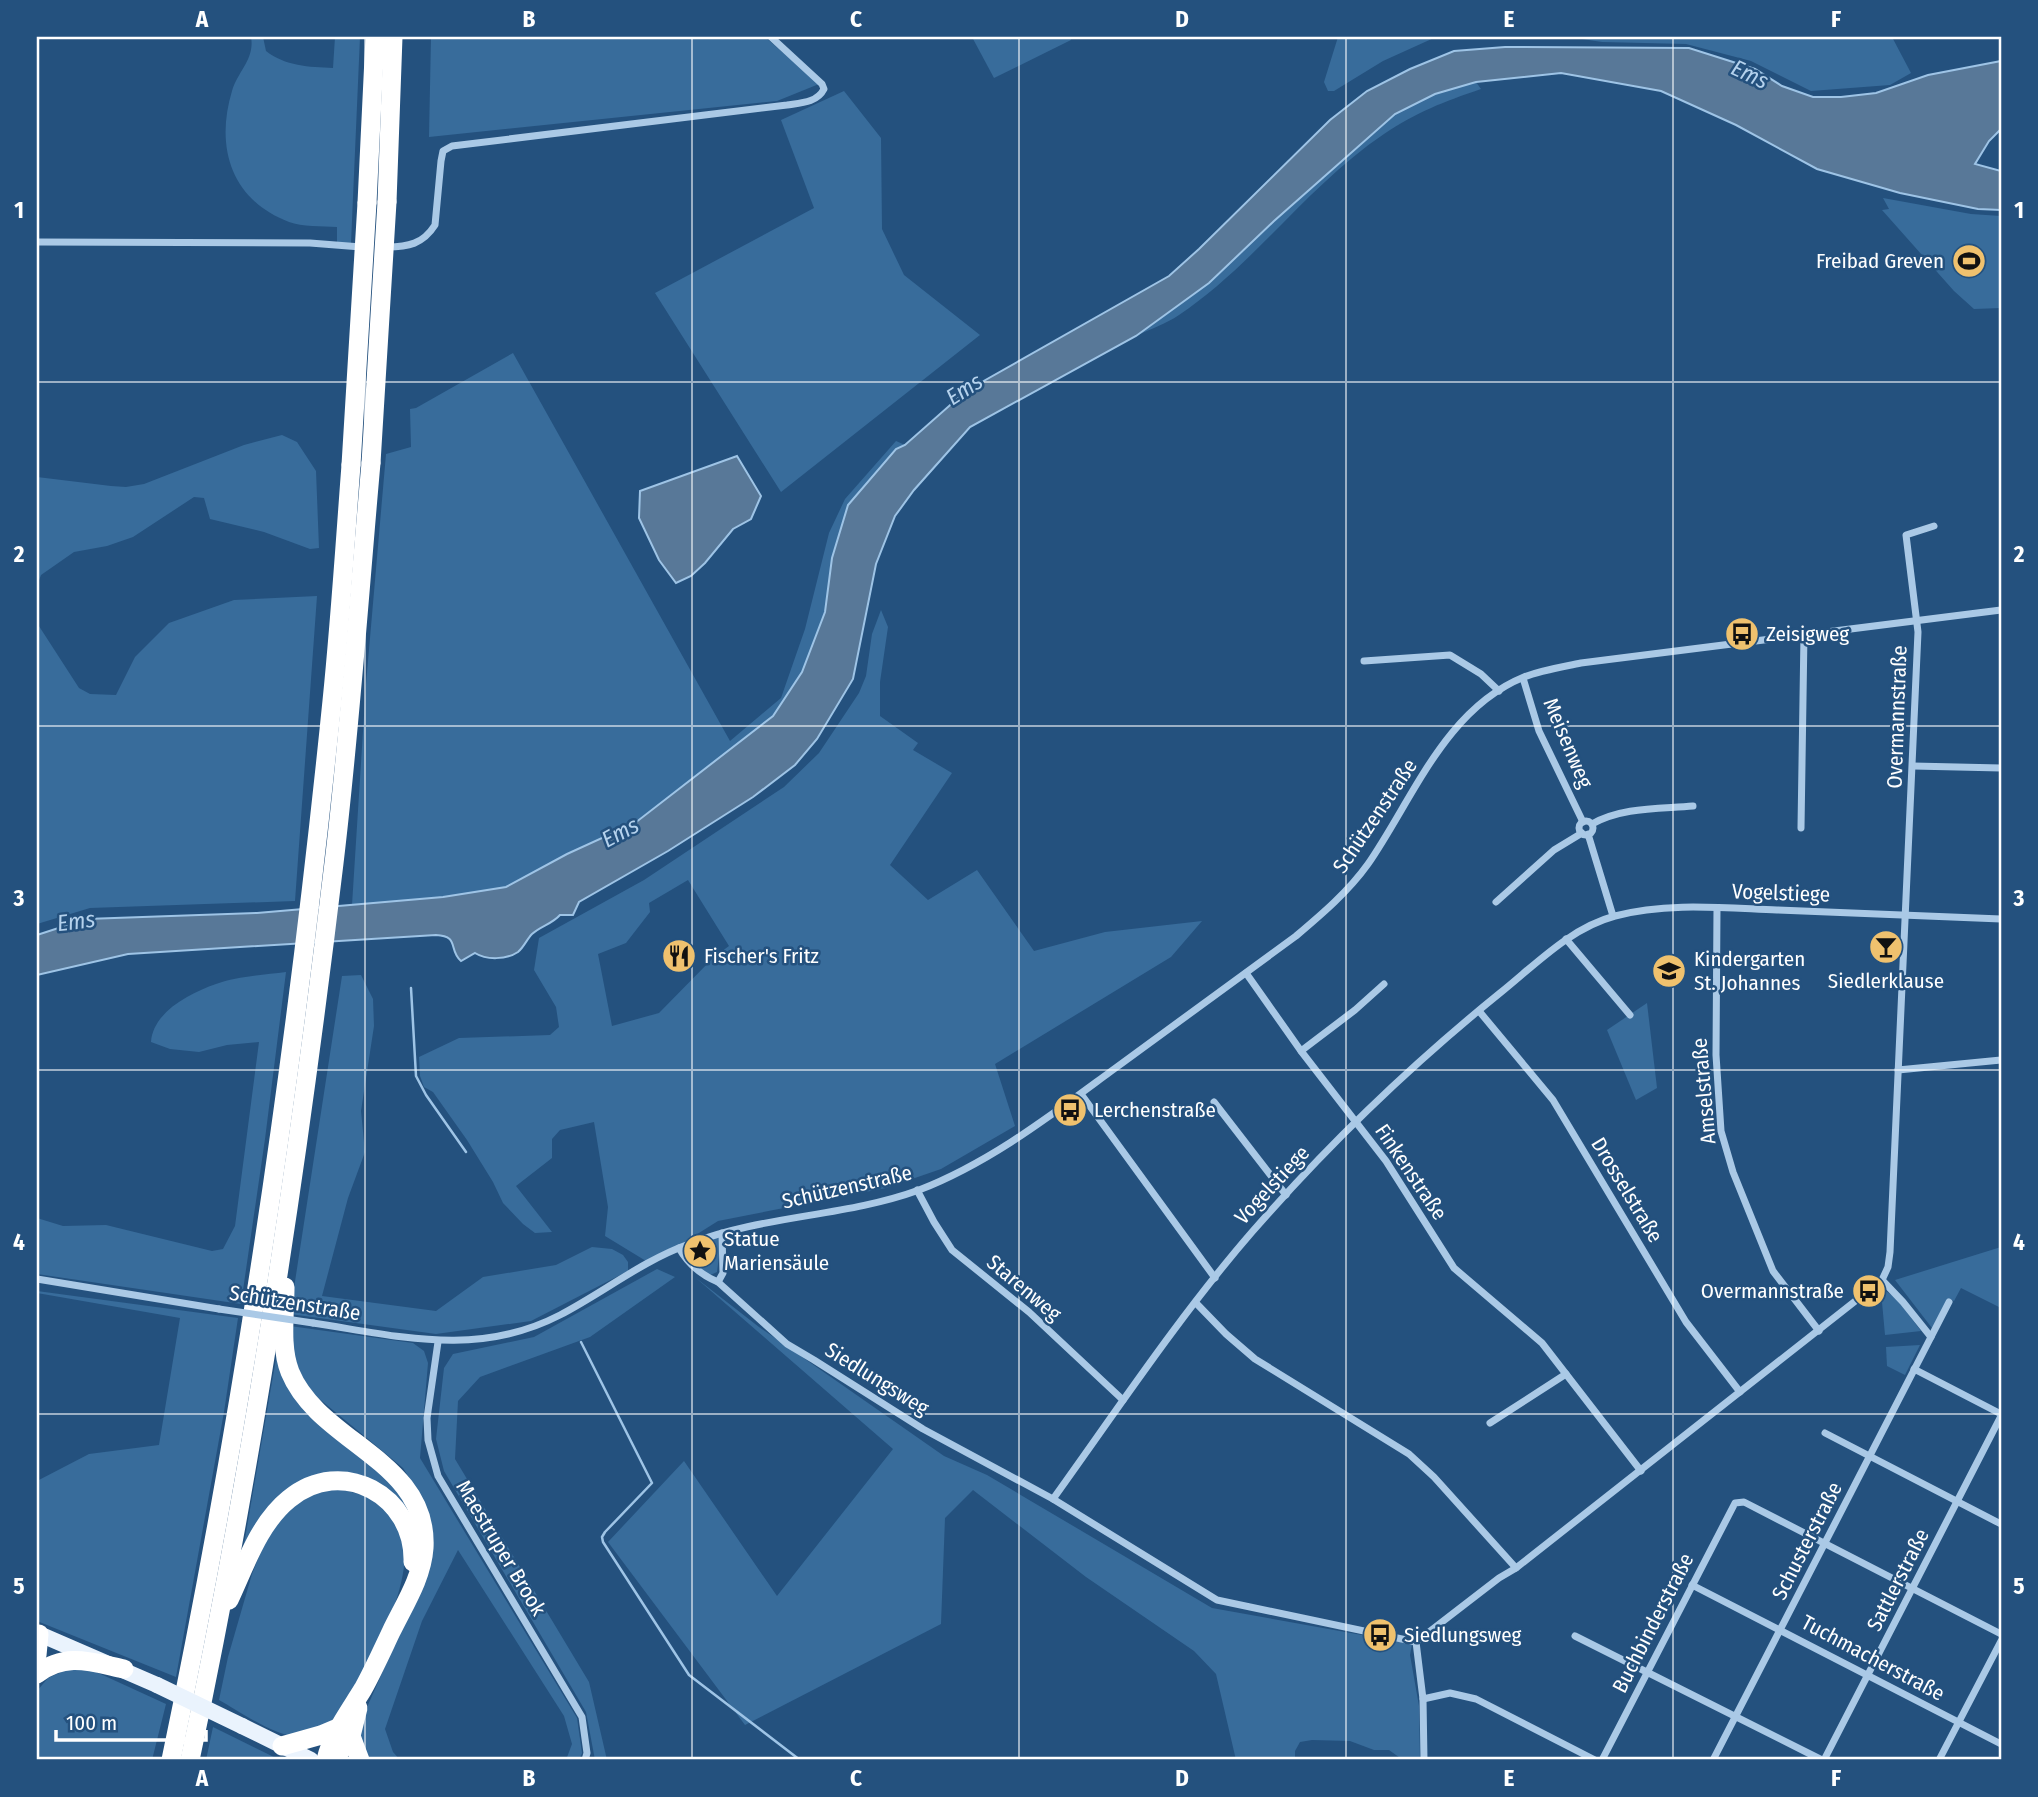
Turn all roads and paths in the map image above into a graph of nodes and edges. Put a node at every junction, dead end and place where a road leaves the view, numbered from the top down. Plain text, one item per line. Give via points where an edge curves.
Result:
1 (375, 37) edge
2 (393, 37) edge
3 (771, 37) edge
4 (37, 242) edge
5 (1934, 526) dead end
6 (2001, 610) edge
7 (1916, 620) junction
8 (1804, 634) junction
9 (1364, 661) dead end
10 (1523, 678) junction
11 (1499, 691) junction
12 (2001, 761) edge
13 (1913, 766) junction
14 (2001, 768) edge
15 (1693, 806) dead end
16 (1583, 822) junction
17 (1592, 824) junction
18 (1801, 828) dead end
19 (1585, 834) junction
20 (1496, 902) dead end
21 (1717, 908) junction
22 (1905, 915) junction
23 (1613, 916) junction
24 (2001, 919) edge
25 (1566, 939) junction
26 (1246, 973) junction
27 (1384, 985) dead end
28 (1479, 1011) junction
29 (1630, 1014) dead end
30 (1301, 1051) junction
31 (2001, 1060) edge
32 (1898, 1070) junction
33 (1081, 1094) junction
34 (1214, 1102) dead end
35 (1356, 1123) junction
36 (917, 1190) junction
37 (1286, 1195) junction
38 (285, 1227) junction
39 (722, 1233) junction
40 (679, 1248) junction
41 (1215, 1278) junction
42 (37, 1279) edge
43 (1882, 1280) junction
44 (718, 1282) junction
45 (1949, 1302) dead end
46 (1196, 1303) junction
47 (1819, 1331) junction
48 (1931, 1337) junction
49 (438, 1342) junction
50 (1914, 1369) junction
51 (1566, 1374) junction
52 (1740, 1392) junction
53 (1123, 1400) junction
54 (2001, 1415) edge
55 (1490, 1423) dead end
56 (1825, 1433) dead end
57 (1870, 1457) junction
58 (1641, 1471) junction
59 (1053, 1499) junction
60 (1957, 1502) junction
61 (2001, 1524) edge
62 (1825, 1543) junction
63 (1516, 1568) junction
64 (1692, 1584) junction
65 (1913, 1589) junction
66 (407, 1598) junction
67 (218, 1623) junction
68 (1780, 1629) junction
69 (38, 1634) edge
70 (2001, 1634) edge
71 (1575, 1636) dead end
72 (2001, 1641) edge
73 (1416, 1642) junction
74 (37, 1655) edge
75 (124, 1669) junction
76 (1647, 1672) junction
77 (37, 1674) edge
78 (1869, 1675) junction
79 (1423, 1699) junction
80 (1735, 1717) junction
81 (1959, 1723) junction
82 (179, 1724) junction
83 (345, 1732) junction
84 (2001, 1744) edge
85 (282, 1746) junction
86 (166, 1760) edge
87 (171, 1760) edge
88 (190, 1760) edge
89 (311, 1760) edge
90 (326, 1760) edge
91 (334, 1760) edge
92 (360, 1760) edge
93 (585, 1760) edge
94 (1424, 1760) edge
95 (1595, 1760) edge
96 (1602, 1760) edge
97 (1713, 1760) edge
98 (1823, 1760) edge
99 (1939, 1760) edge

1 - 82 highway, bridge via 351,465 314,860 267,1220
2 - 38 highway, bridge via 371,463 334,862
3 - 4 street via 822,84 821,96 786,106 452,146 443,151 435,226 407,247
5 - 7 street via 1906,535
6 - 7 street, Schützenstraße
7 - 8 street, Schützenstraße
7 - 13 street, Overmannstraße
8 - 10 street, Schützenstraße via 1581,663
8 - 18 street
9 - 11 street via 1450,655
10 - 11 street, Schützenstraße
10 - 16 street, Meisenweg via 1539,732
11 - 26 street, Schützenstraße via 1450,734 1351,885 1296,936
12 - 14 street
13 - 14 street
13 - 22 street, Overmannstraße
15 - 17 street via 1620,813
16 - 17 street, Meisenweg
16 - 19 street, Meisenweg via 1580,827
17 - 19 street via 1593,830
19 - 20 street via 1554,850
19 - 23 street, Meisenweg
21 - 22 street, Vogelstiege
21 - 23 street, Vogelstiege via 1653,909
21 - 47 street, Amselstraße via 1716,1055 1721,1131 1732,1172 1773,1271
22 - 24 street, Vogelstiege
22 - 32 street, Overmannstraße
23 - 25 street, Vogelstiege
25 - 28 street, Vogelstiege
25 - 29 street
26 - 30 street, Finkenstraße
26 - 33 street, Schützenstraße
27 - 30 street
28 - 35 street, Vogelstiege
28 - 52 street, Drosselstraße via 1553,1100 1685,1322
30 - 35 street, Finkenstraße
31 - 32 street
32 - 43 street, Overmannstraße via 1890,1252
33 - 36 street, Schützenstraße via 964,1171
33 - 41 street
34 - 37 street
35 - 37 street, Vogelstiege
35 - 51 street, Finkenstraße via 1386,1161 1454,1268 1542,1343
36 - 39 street, Schützenstraße
36 - 53 street, Starenweg via 952,1250 1029,1312
37 - 41 street, Vogelstiege
38 - 66 highway via 285,1357 312,1407 394,1473 415,1503 424,1548 418,1579
38 - 67 highway
39 - 40 street, Schützenstraße
39 - 44 street via 723,1273
40 - 44 street, Siedlungsweg via 686,1261
40 - 49 street, Schützenstraße via 532,1328 484,1340
41 - 46 street, Vogelstiege
42 - 49 street, Schützenstraße, bridge
43 - 47 street
43 - 48 street
44 - 59 street, Siedlungsweg via 788,1344 923,1429
45 - 48 street, Schusterstraße
46 - 53 street, Vogelstiege
46 - 63 street via 1255,1359 1409,1454
47 - 52 street
48 - 50 street, Schusterstraße
49 - 93 street, Maestruper Brook via 428,1418 428,1440 438,1476 582,1717
50 - 54 street
50 - 57 street, Schusterstraße
51 - 55 street
51 - 58 street, Finkenstraße
52 - 58 street
53 - 59 street, Vogelstiege
54 - 60 street, Sattlerstraße
56 - 57 street
57 - 60 street
57 - 62 street, Schusterstraße
58 - 63 street
59 - 73 street, Siedlungsweg via 1217,1600
60 - 61 street
60 - 65 street, Sattlerstraße
62 - 64 street, Buchbinderstraße via 1744,1502 1735,1503
62 - 65 street
62 - 68 street, Schusterstraße
63 - 73 street
64 - 68 street, Tuchmacherstraße
64 - 76 street, Buchbinderstraße
65 - 70 street
65 - 78 street, Sattlerstraße
66 - 67 highway via 412,1547 409,1531 392,1503 355,1483 319,1483 289,1498 267,1524
66 - 83 highway
67 - 88 highway
68 - 78 street, Tuchmacherstraße
68 - 80 street, Schusterstraße
69 - 74 highway
69 - 75 main road
71 - 76 street
72 - 81 street
73 - 79 street
75 - 77 highway via 69,1660 57,1661
75 - 85 main road, bridge
76 - 80 street
76 - 96 street, Buchbinderstraße
78 - 81 street, Tuchmacherstraße
78 - 98 street, Sattlerstraße
79 - 94 street
79 - 95 street via 1450,1693 1476,1699
80 - 97 street, Schusterstraße
80 - 98 street
81 - 84 street, Tuchmacherstraße
81 - 99 street
82 - 86 highway
82 - 87 highway
83 - 85 highway
83 - 90 highway
83 - 91 highway via 343,1751
83 - 92 highway
85 - 89 main road

